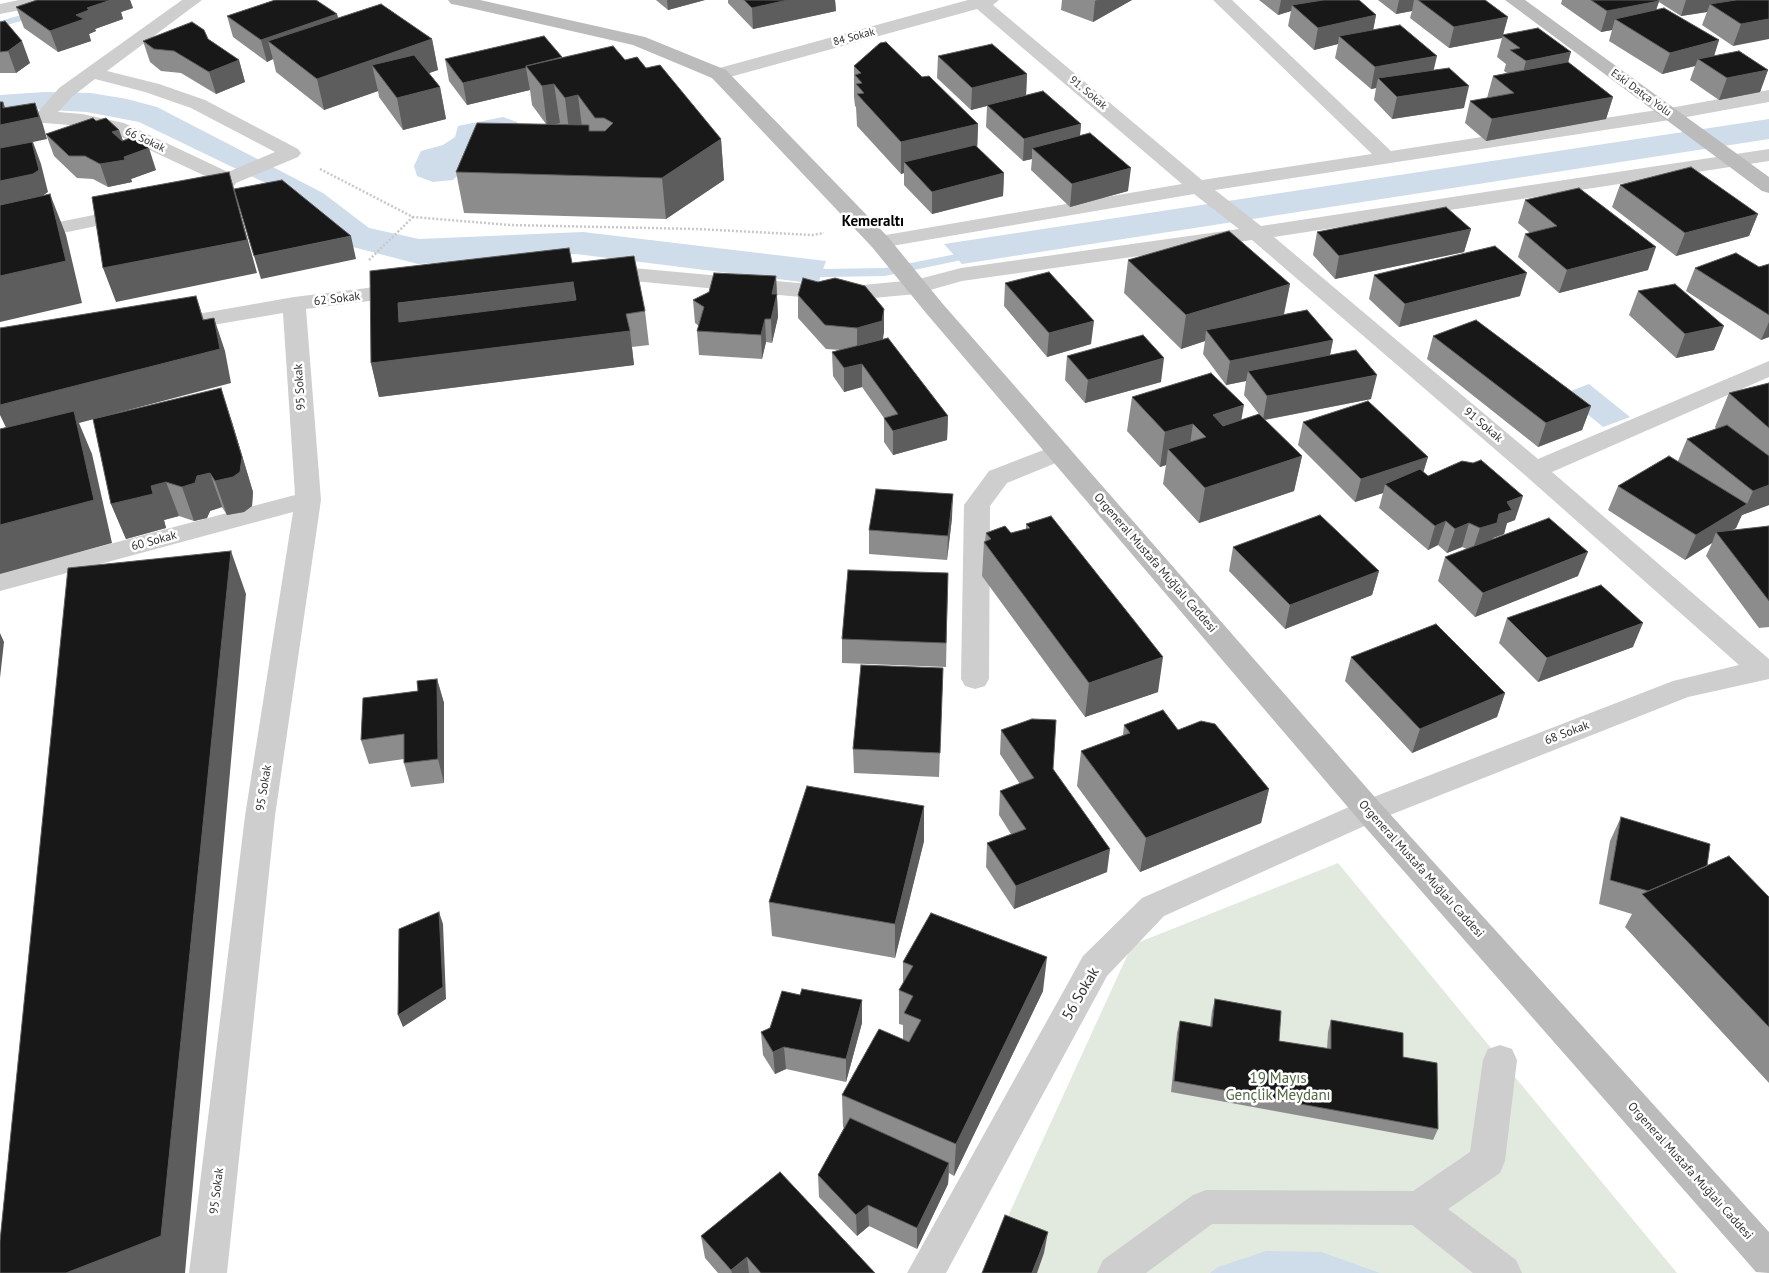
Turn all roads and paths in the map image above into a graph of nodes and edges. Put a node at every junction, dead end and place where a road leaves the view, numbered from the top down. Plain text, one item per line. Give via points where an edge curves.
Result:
1 (45, 0) edge
2 (193, 0) edge
3 (457, 0) edge
4 (1222, 0) edge
5 (1514, 0) edge
6 (983, 1) edge
7 (0, 9) edge
8 (92, 73) junction
9 (719, 74) junction
10 (1769, 96) edge
11 (47, 114) junction
12 (0, 118) edge
13 (1678, 120) junction
14 (291, 153) junction
15 (1769, 155) edge
16 (1728, 157) junction
17 (1387, 158) junction
18 (234, 176) junction
19 (1769, 187) edge
20 (1205, 192) junction
21 (199, 199) edge
22 (152, 209) edge
23 (413, 218) junction
24 (865, 227) junction
25 (1251, 228) junction
26 (0, 240) edge
27 (886, 249) junction
28 (372, 257) dead end
29 (577, 271) edge
30 (914, 284) junction
31 (424, 288) edge
32 (294, 304) junction
33 (144, 330) edge
34 (1769, 368) edge
35 (1058, 452) junction
36 (1535, 470) junction
37 (308, 500) junction
38 (0, 582) edge
39 (1766, 669) edge
40 (975, 678) dead end
41 (1369, 811) junction
42 (1500, 1060) dead end
43 (1418, 1208) junction
44 (1769, 1259) edge
45 (208, 1273) edge
46 (926, 1273) edge
47 (1116, 1273) edge
48 (1502, 1273) edge

1 - 7 street
2 - 8 street
3 - 9 street, Orgeneral Mustafa Muğlalı Caddesi via 640,41
4 - 17 street
5 - 13 street, Eski Datça Yolu
6 - 9 street, 84 Sokak
6 - 20 street, 91. Sokak
8 - 11 street via 66,92
8 - 14 street via 198,104
9 - 24 street, Orgeneral Mustafa Muğlalı Caddesi
10 - 13 street
11 - 12 street, 66 Sokak
11 - 18 street, 66 Sokak via 117,128
13 - 16 street, Eski Datça Yolu
13 - 17 street
14 - 18 street
14 - 23 path
15 - 16 street
16 - 19 street, Eski Datça Yolu
16 - 25 street
17 - 20 street
18 - 21 street via 223,189
20 - 25 street, 91 Sokak
20 - 27 street
22 - 26 street
23 - 24 path via 510,225 812,235
23 - 28 path
24 - 27 street, Orgeneral Mustafa Muğlalı Caddesi
25 - 30 street
25 - 36 street, 91 Sokak
27 - 30 street, Orgeneral Mustafa Muğlalı Caddesi
29 - 30 street via 842,294
30 - 35 street, Orgeneral Mustafa Muğlalı Caddesi
31 - 32 street, 62 Sokak
32 - 33 street, 62 Sokak
32 - 37 street, 95 Sokak
34 - 36 street
35 - 40 street via 998,477 977,505
35 - 41 street, Orgeneral Mustafa Muğlalı Caddesi
36 - 39 street, 91 Sokak
37 - 38 street, 60 Sokak
37 - 45 street, 95 Sokak via 260,816
39 - 41 street, 68 Sokak via 1683,688
41 - 44 street, Orgeneral Mustafa Muğlalı Caddesi
41 - 46 street, 56 Sokak via 1153,906 1095,966
42 - 43 street via 1487,1161
43 - 47 street via 1206,1206
43 - 48 street

